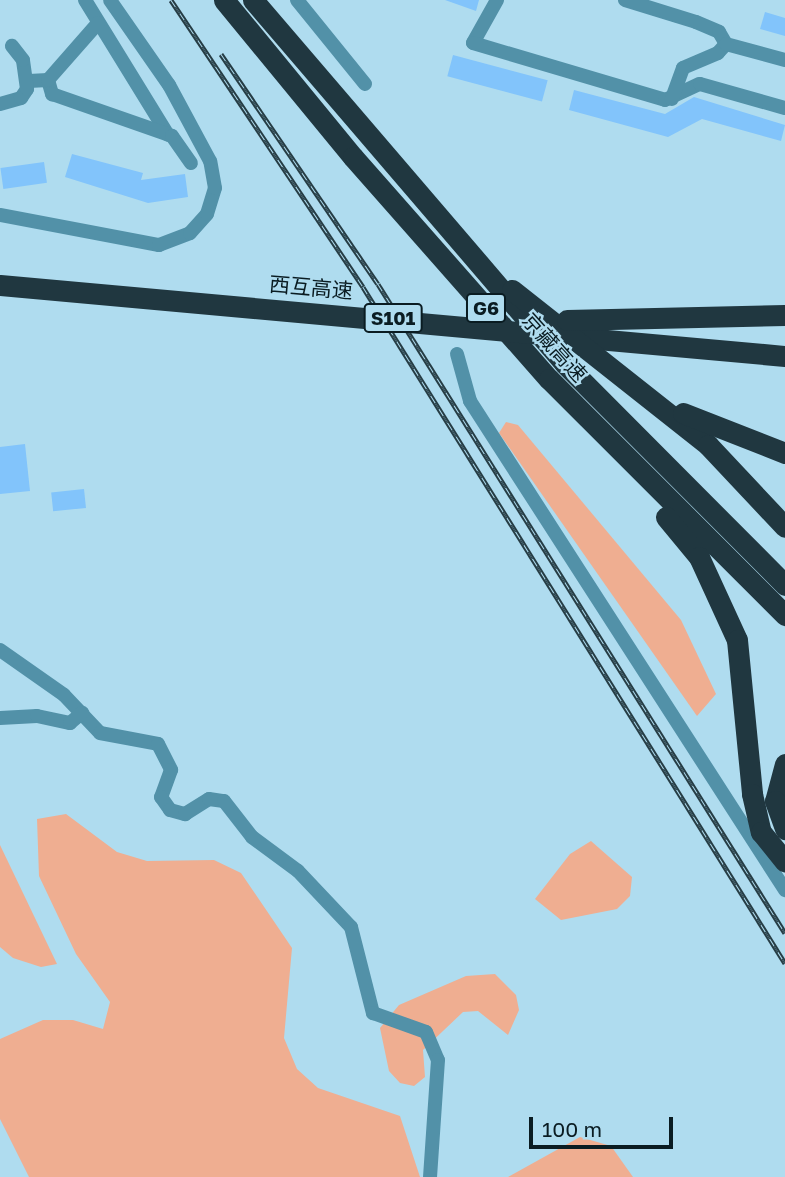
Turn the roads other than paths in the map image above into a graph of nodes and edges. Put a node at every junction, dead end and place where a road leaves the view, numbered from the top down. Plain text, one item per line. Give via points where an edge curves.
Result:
1 (85, 0) edge
2 (110, 0) edge
3 (224, 0) edge
4 (253, 0) edge
5 (298, 0) edge
6 (497, 0) edge
7 (625, 0) edge
8 (98, 23) junction
9 (726, 44) junction
10 (12, 46) dead end
11 (785, 60) edge
12 (29, 80) junction
13 (48, 80) junction
14 (365, 84) dead end
15 (672, 99) junction
16 (0, 104) edge
17 (785, 108) edge
18 (167, 135) junction
19 (191, 163) dead end
20 (0, 215) edge
21 (471, 258) junction
22 (0, 273) edge
23 (0, 285) edge
24 (785, 315) edge
25 (567, 320) junction
26 (785, 340) edge
27 (457, 354) dead end
28 (785, 356) edge
29 (549, 379) junction
30 (656, 402) junction
31 (785, 453) edge
32 (784, 525) edge
33 (780, 580) edge
34 (776, 597) edge
35 (785, 615) edge
36 (785, 627) edge
37 (0, 650) edge
38 (748, 712) junction
39 (82, 713) junction
40 (0, 718) edge
41 (785, 764) edge
42 (785, 829) edge
43 (785, 842) edge
44 (785, 862) edge
45 (785, 890) edge
46 (430, 1177) edge

1 - 8 street
2 - 20 street via 169,85 210,161 215,188 207,214 190,233 159,244
3 - 29 highway, 京藏高速 / G6 via 353,157
4 - 21 highway, 京藏高速 / G6
5 - 14 street
6 - 15 street via 473,43
7 - 9 street via 719,32
8 - 13 street
8 - 18 street
9 - 11 street
9 - 15 street via 718,54 683,68
10 - 12 street
12 - 13 street
12 - 16 street via 21,98
13 - 18 street via 52,94
15 - 17 street via 701,84
18 - 19 street
21 - 30 highway
21 - 33 highway, 京藏高速 / G6 via 575,374
22 - 25 highway, 西互高速 / S101
23 - 28 highway, 西互高速 / S101
24 - 25 highway
25 - 26 highway, S101
27 - 45 street via 470,401
29 - 34 highway, 京藏高速 / G6
29 - 38 highway via 699,556 737,640
30 - 31 highway
30 - 32 highway via 708,444
34 - 35 highway, 京藏高速 / G6
34 - 36 highway
37 - 39 street
38 - 43 highway via 766,808
38 - 44 highway via 761,832
39 - 40 street via 70,723 37,716
39 - 46 street via 100,733 158,744 171,770 161,797 170,810 185,814 209,799 223,802 252,837 298,871 351,927 373,1013 426,1032 438,1060
41 - 42 highway via 775,801

